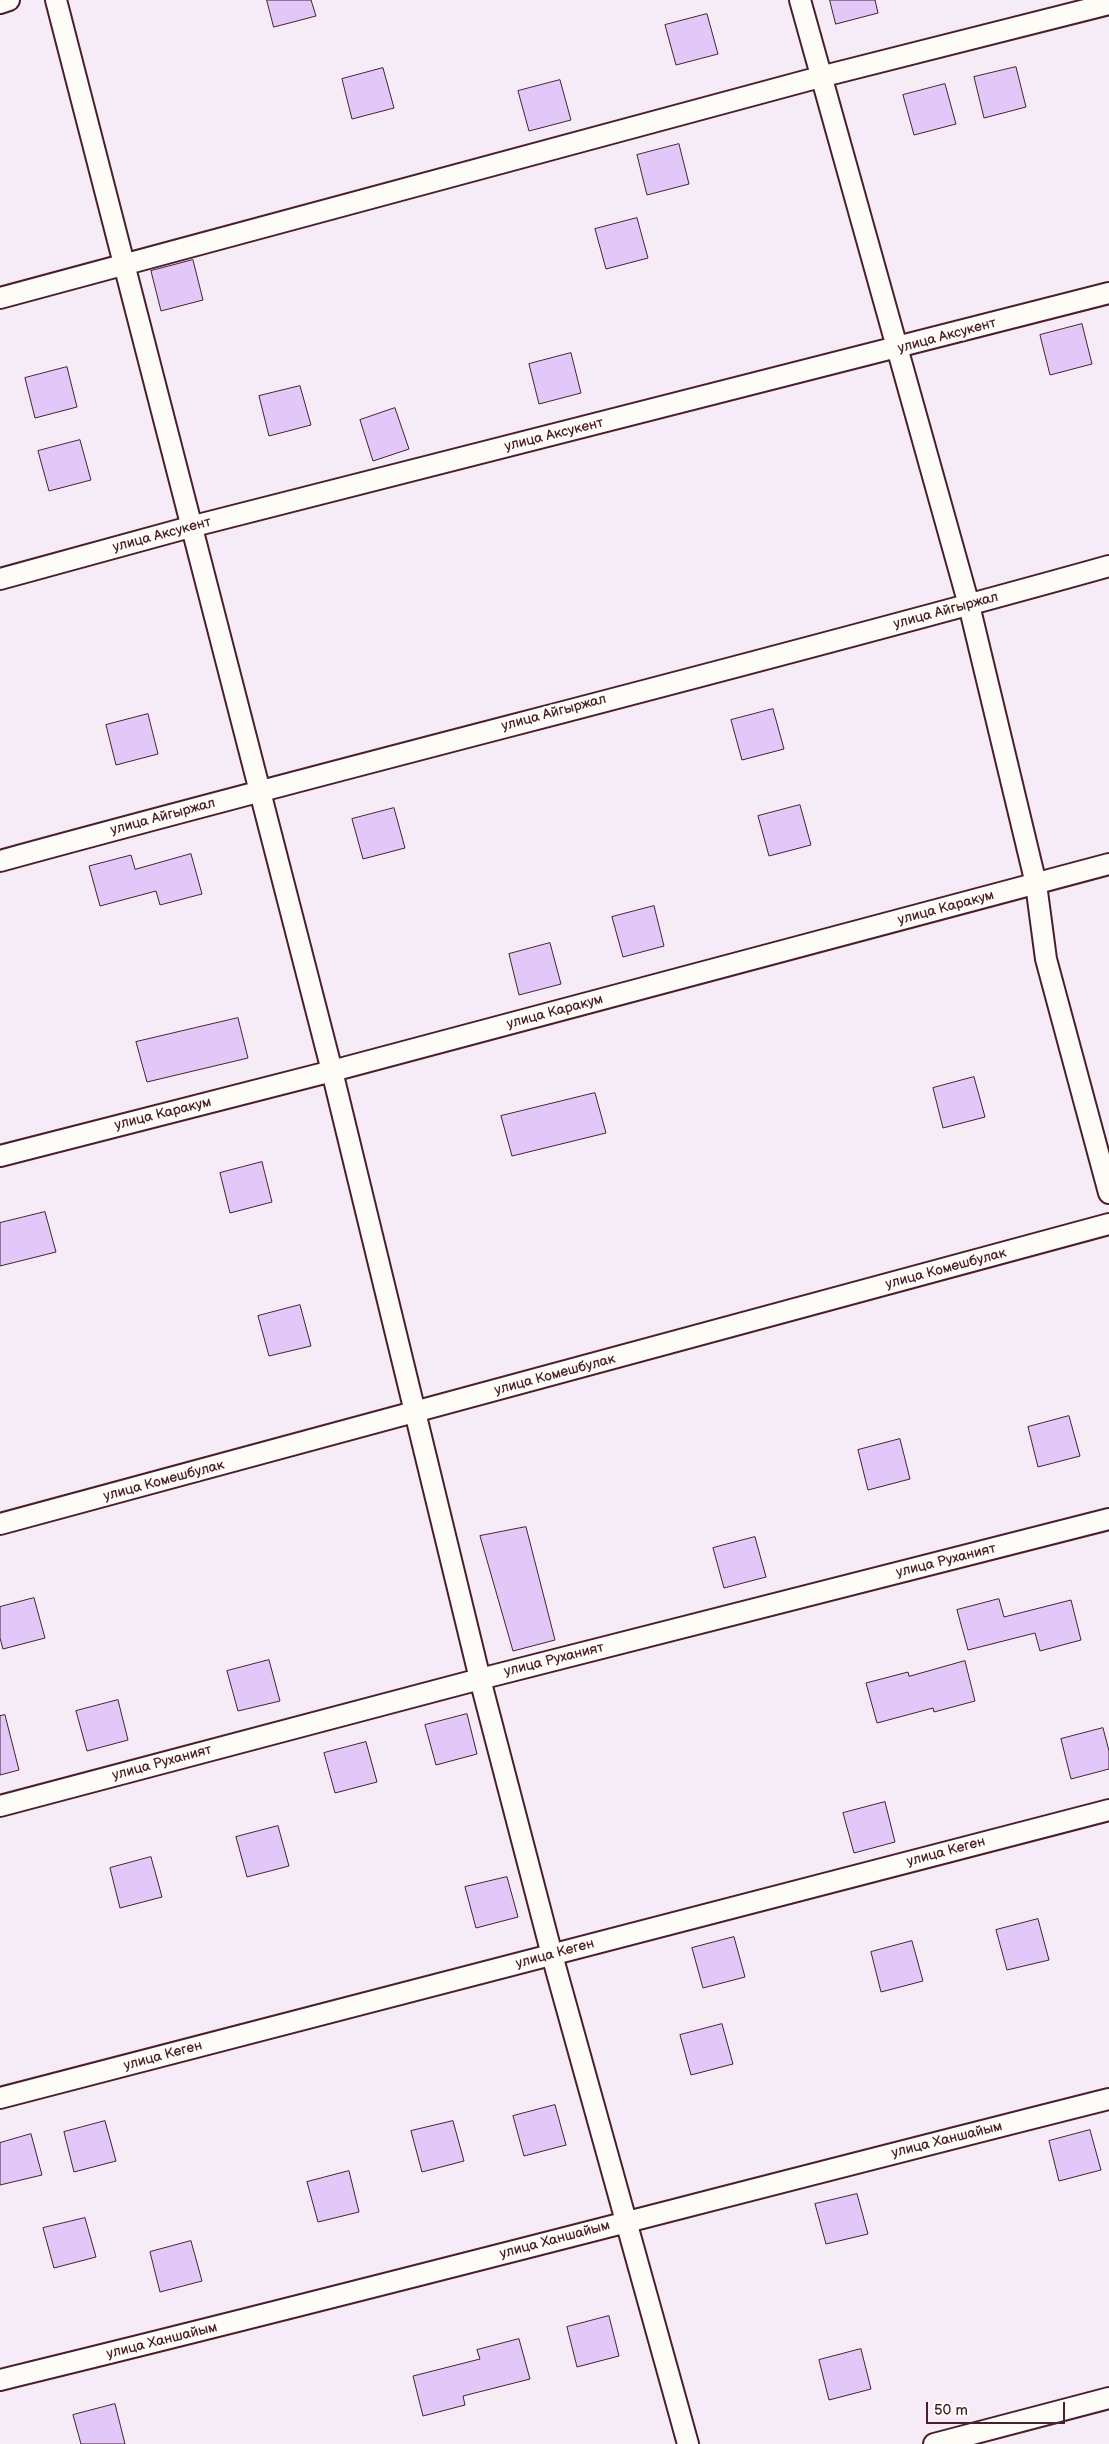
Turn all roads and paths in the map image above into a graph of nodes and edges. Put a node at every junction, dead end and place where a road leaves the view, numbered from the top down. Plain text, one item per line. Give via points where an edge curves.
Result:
1 (9, 0) edge
2 (56, 0) edge
3 (800, 0) edge
4 (0, 2) edge
5 (1109, 4) edge
6 (820, 77) junction
7 (123, 266) junction
8 (1109, 293) edge
9 (0, 298) edge
10 (898, 349) junction
11 (190, 527) junction
12 (1109, 566) edge
13 (0, 579) edge
14 (969, 605) junction
15 (258, 790) junction
16 (0, 861) edge
17 (1109, 864) edge
18 (1036, 884) junction
19 (332, 1071) junction
20 (0, 1156) edge
21 (1109, 1193) edge
22 (1109, 1224) edge
23 (416, 1413) junction
24 (1109, 1519) edge
25 (0, 1524) edge
26 (480, 1679) junction
27 (0, 1806) edge
28 (1109, 1810) edge
29 (552, 1955) junction
30 (0, 2098) edge
31 (1109, 2099) edge
32 (625, 2221) junction
33 (0, 2380) edge
34 (1109, 2398) edge
35 (688, 2444) edge
36 (934, 2444) edge

1 - 4 street
2 - 7 street
3 - 6 street
5 - 6 street
6 - 7 street
6 - 10 street
7 - 9 street
7 - 11 street
8 - 10 street, улица Аксукент
10 - 11 street, улица Аксукент
10 - 14 street
11 - 13 street, улица Аксукент
11 - 15 street
12 - 14 street, улица Айгыржал
14 - 15 street, улица Айгыржал
14 - 18 street
15 - 16 street, улица Айгыржал
15 - 19 street
17 - 18 street, улица Каракум
18 - 19 street, улица Каракум
18 - 21 street via 1046,959
19 - 20 street, улица Каракум
19 - 23 street
22 - 23 street, улица Комешбулак
23 - 25 street, улица Комешбулак
23 - 26 street
24 - 26 street, улица Руханият
26 - 27 street, улица Руханият
26 - 29 street
28 - 29 street, улица Кеген
29 - 30 street, улица Кеген
29 - 32 street
31 - 32 street, улица Ханшайым
32 - 33 street, улица Ханшайым via 302,2307
32 - 35 street
34 - 36 street

